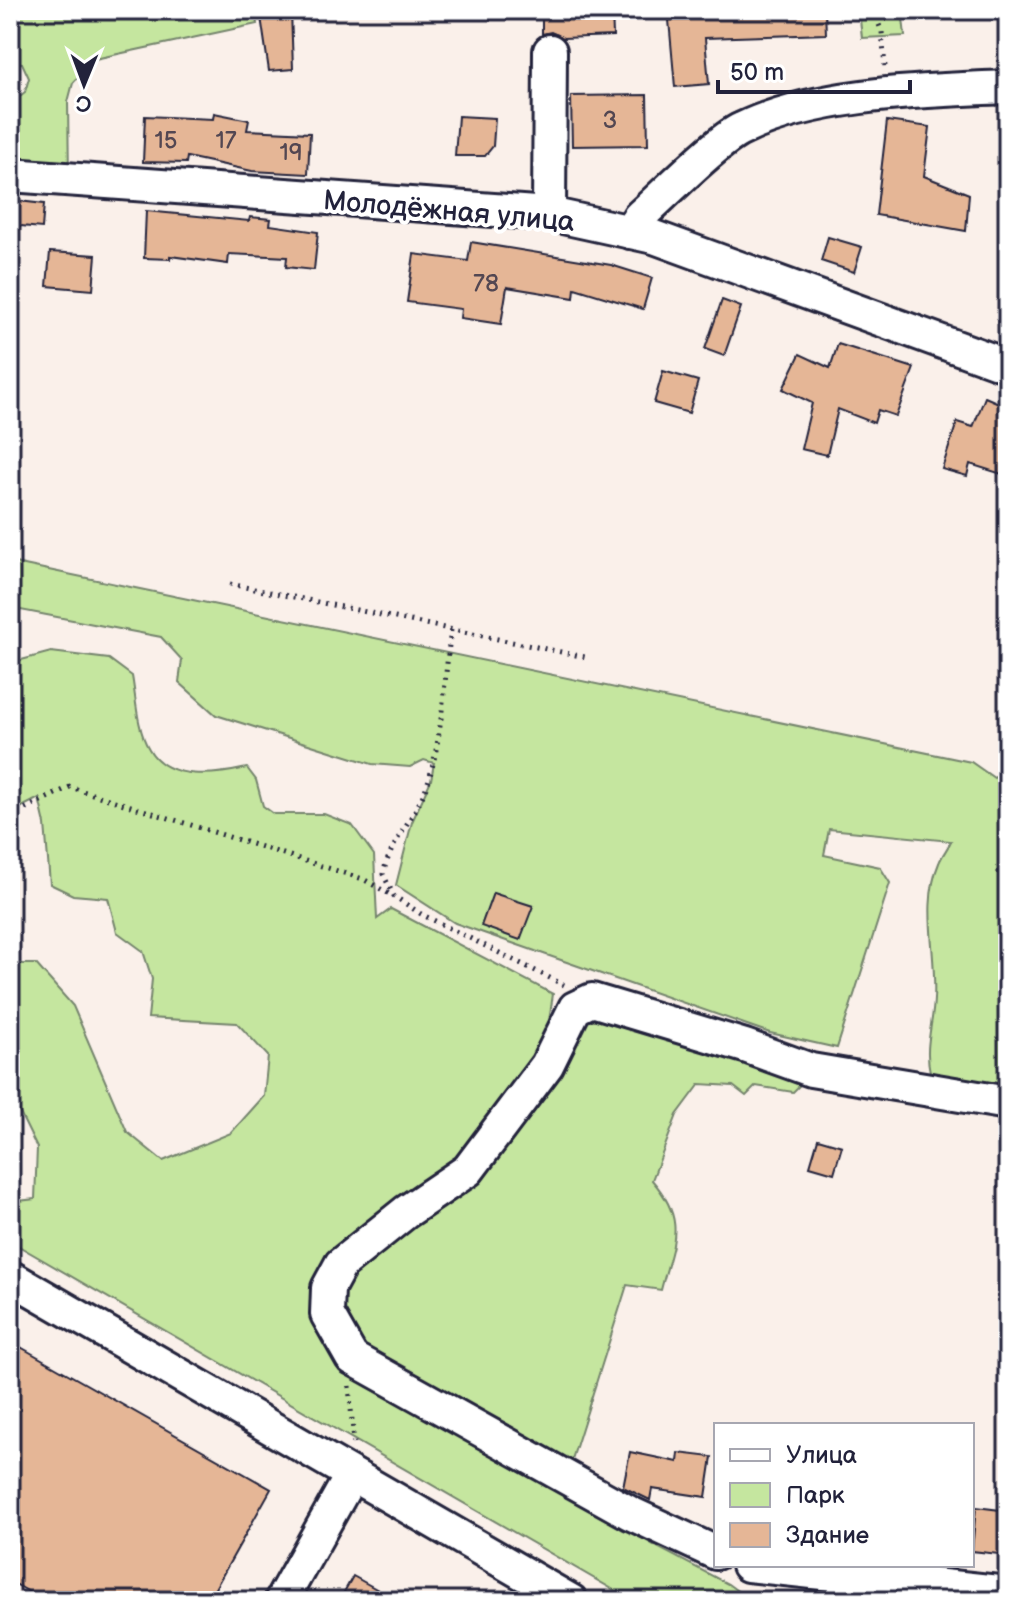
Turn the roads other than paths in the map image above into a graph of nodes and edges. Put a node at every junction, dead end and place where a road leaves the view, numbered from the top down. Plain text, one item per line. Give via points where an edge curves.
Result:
1 (550, 51) dead end
2 (1008, 87) edge
3 (10, 175) edge
4 (549, 214) junction
5 (630, 232) junction
6 (1008, 366) edge
7 (1008, 1103) edge
8 (10, 1277) edge
9 (351, 1476) junction
10 (714, 1552) edge
11 (763, 1567) edge
12 (1008, 1593) edge
13 (959, 1594) edge
14 (281, 1601) edge
15 (571, 1601) edge

1 - 4 street
2 - 5 street via 809,106 739,130 639,217
3 - 4 street, Молодёжная улица
4 - 5 street, Молодёжная улица
5 - 6 street, Молодёжная улица
7 - 10 street via 811,1070 592,1000 575,1008 547,1065 468,1170 341,1264 328,1288 327,1314 352,1358 630,1513
8 - 9 street
9 - 14 street
9 - 15 street
11 - 13 street
12 - 13 street

